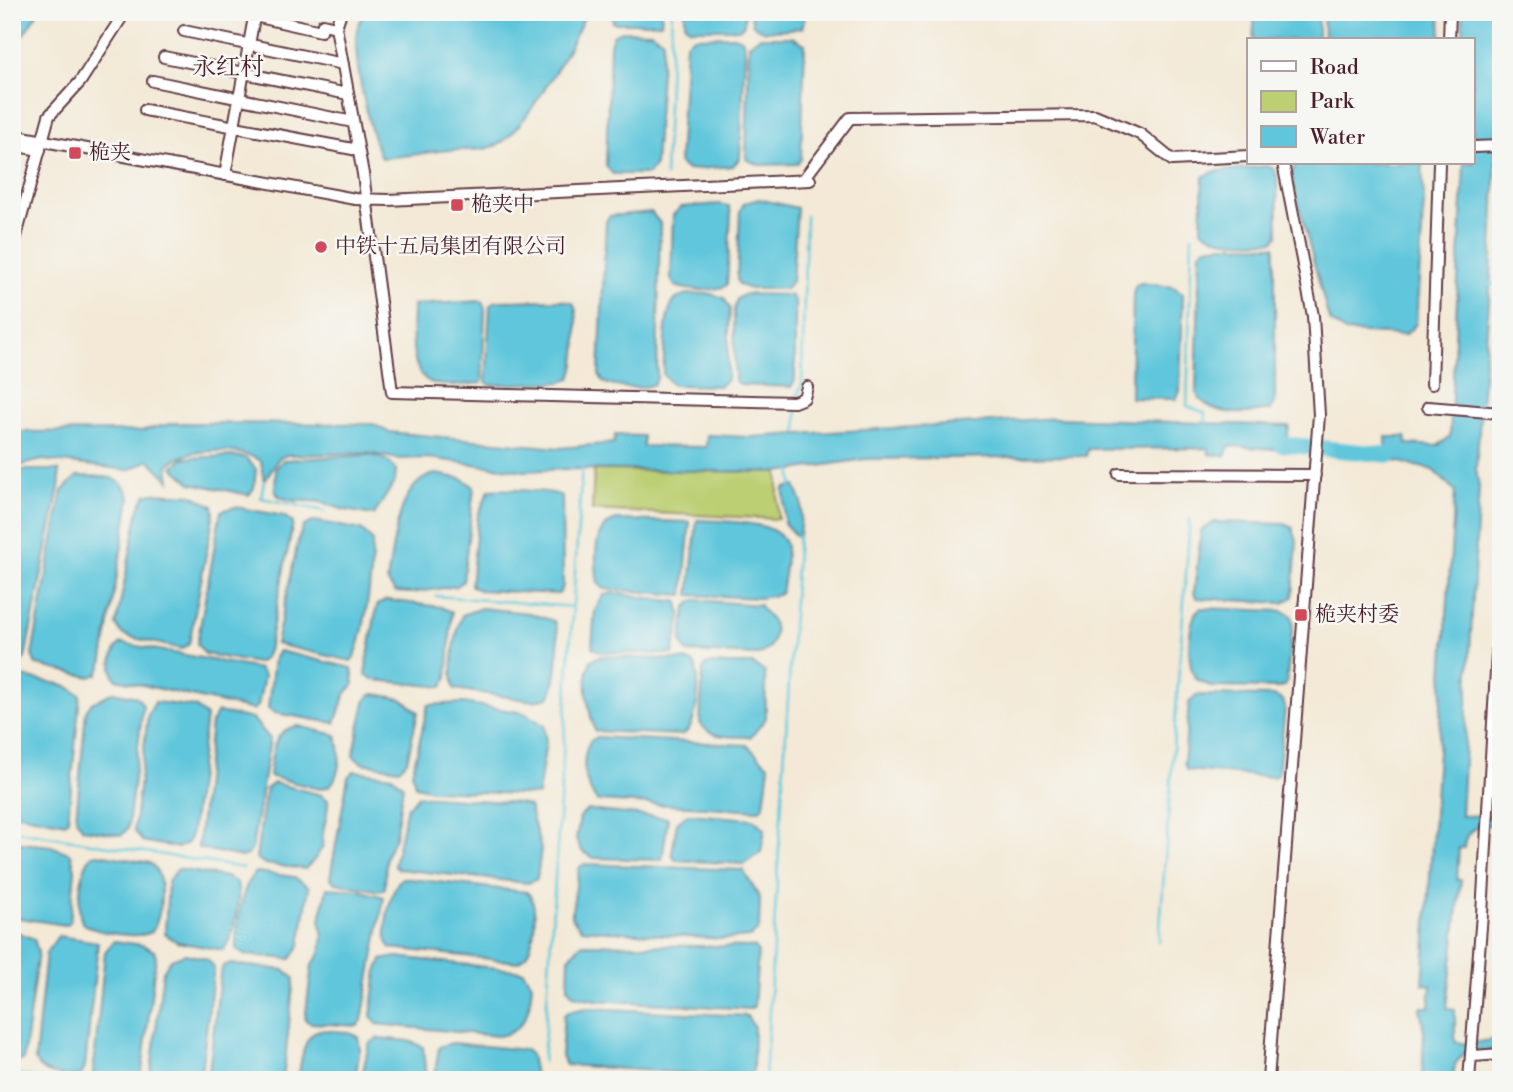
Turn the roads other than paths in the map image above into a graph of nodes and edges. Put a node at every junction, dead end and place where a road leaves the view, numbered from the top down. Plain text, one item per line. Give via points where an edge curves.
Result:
1 (125, 12) edge
2 (237, 12) edge
3 (341, 12) edge
4 (1450, 12) edge
5 (254, 14) edge
6 (335, 27) junction
7 (184, 31) dead end
8 (1449, 38) edge
9 (249, 45) junction
10 (164, 57) dead end
11 (342, 64) junction
12 (244, 73) junction
13 (153, 81) dead end
14 (348, 94) junction
15 (239, 99) junction
16 (145, 110) dead end
17 (353, 122) junction
18 (234, 127) junction
19 (12, 135) edge
20 (12, 145) edge
21 (41, 145) junction
22 (1501, 146) edge
23 (1474, 147) edge
24 (358, 150) junction
25 (1247, 156) edge
26 (1283, 164) edge
27 (1439, 164) edge
28 (225, 175) junction
29 (365, 199) junction
30 (12, 251) edge
31 (1432, 384) dead end
32 (807, 387) dead end
33 (1428, 407) dead end
34 (1501, 413) edge
35 (1119, 474) dead end
36 (1315, 475) junction
37 (1501, 584) edge
38 (1501, 1054) edge
39 (1473, 1056) junction
40 (1268, 1080) edge
41 (1469, 1080) edge

1 - 21 street via 80,82 49,116
2 - 5 street
3 - 6 street
4 - 8 street
5 - 6 street via 321,31 323,24
5 - 9 street
6 - 11 street
7 - 9 street
9 - 11 street
9 - 12 street
10 - 12 street
11 - 14 street
12 - 14 street
12 - 15 street
13 - 15 street
14 - 17 street
15 - 17 street
15 - 18 street
16 - 18 street
17 - 24 street
18 - 24 street
18 - 28 street
19 - 21 street
20 - 21 street
21 - 28 street
21 - 30 street
22 - 23 street
24 - 29 street
25 - 29 street via 1172,160 1140,134 1095,115 850,118 806,180
26 - 36 street via 1313,316 1320,415
27 - 31 street
28 - 29 street
29 - 32 street via 392,392 794,402 804,398
33 - 34 street
35 - 36 street
36 - 40 street
37 - 39 street
38 - 39 street
39 - 41 street

